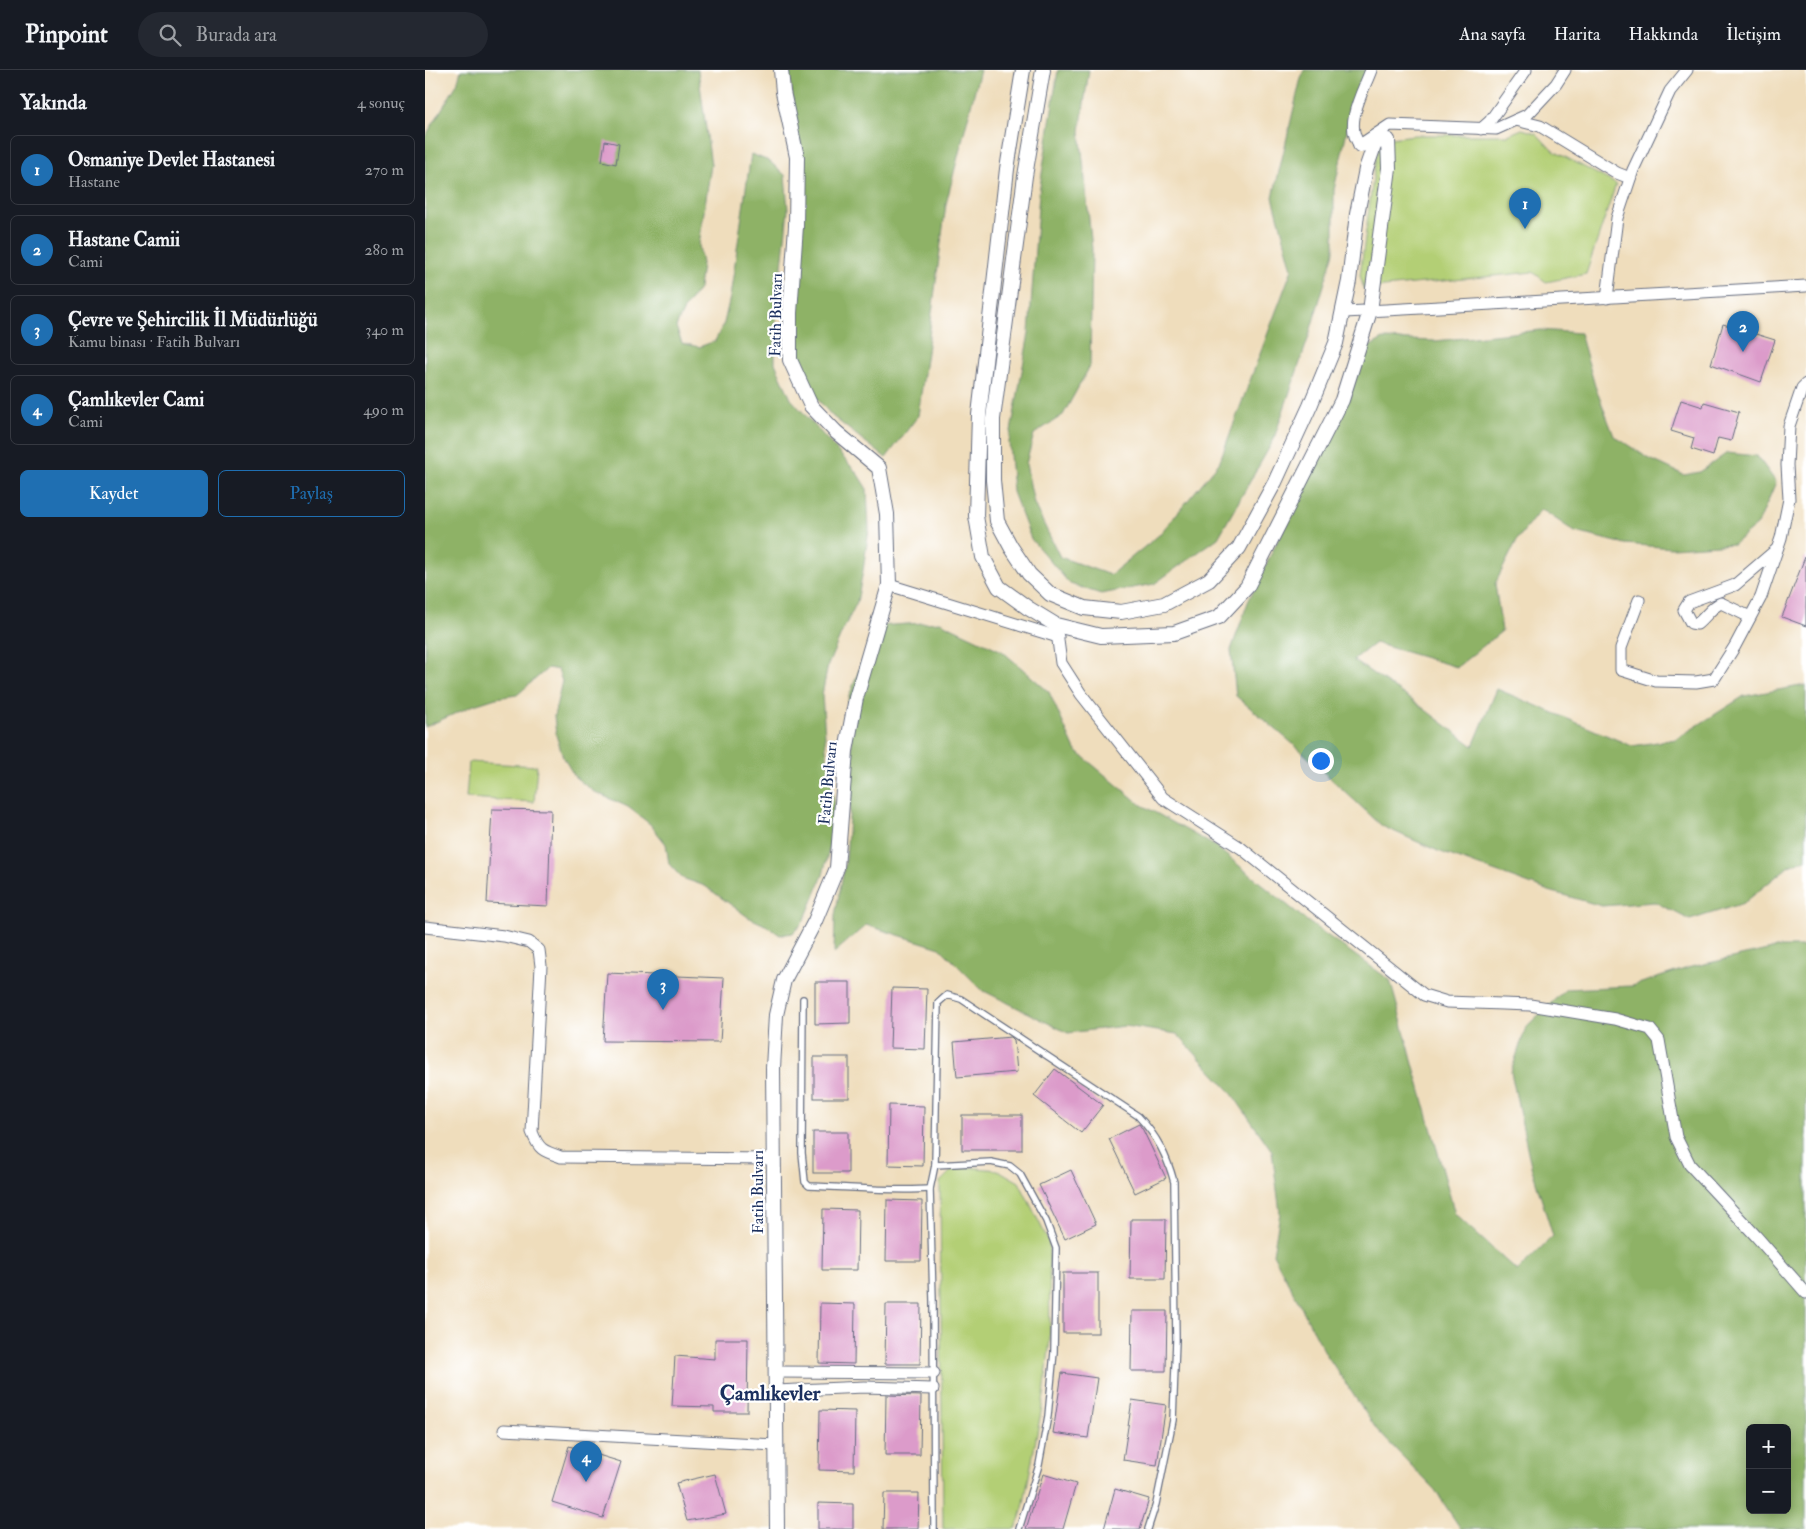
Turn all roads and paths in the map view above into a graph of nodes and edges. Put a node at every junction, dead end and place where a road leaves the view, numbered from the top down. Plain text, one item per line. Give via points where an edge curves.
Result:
1 (781, 70) edge
2 (1023, 70) edge
3 (1043, 70) edge
4 (1371, 70) edge
5 (1527, 70) edge
6 (1565, 70) edge
7 (1687, 70) edge
8 (1516, 120) junction
9 (1481, 129) junction
10 (1360, 145) junction
11 (1630, 178) junction
12 (1806, 286) edge
13 (1607, 298) junction
14 (1343, 307) junction
15 (1370, 311) junction
16 (1806, 384) edge
17 (1777, 549) junction
18 (889, 586) junction
19 (1639, 600) dead end
20 (1750, 617) junction
21 (1057, 631) junction
22 (425, 927) edge
23 (803, 999) dead end
24 (774, 1159) junction
25 (935, 1165) junction
26 (930, 1189) junction
27 (1806, 1293) edge
28 (775, 1372) junction
29 (934, 1374) junction
30 (933, 1389) junction
31 (776, 1391) junction
32 (504, 1430) dead end
33 (776, 1445) junction
34 (777, 1529) edge
35 (934, 1529) edge
36 (1019, 1529) edge
37 (1148, 1529) edge

1 - 18 street, Fatih Bulvarı via 797,157 790,360 811,406 879,468 887,514
2 - 21 street via 1007,169 981,395 976,516 983,557 999,587
3 - 14 street via 993,419 993,480 997,521 1029,574 1050,594 1085,608 1121,612 1164,604 1209,580 1239,548 1275,482 1336,343
4 - 10 street via 1353,118 1354,138
5 - 9 street
6 - 8 street via 1527,115
7 - 11 street via 1670,91
8 - 9 street via 1496,129
8 - 11 street via 1540,126
9 - 10 street via 1390,125
10 - 14 street via 1375,144 1357,214
10 - 15 street via 1388,140 1389,168
11 - 13 street via 1617,218
12 - 13 street
13 - 15 street
14 - 15 street via 1344,312
15 - 21 street via 1342,400 1247,587 1219,617 1174,632 1101,636
16 - 17 street via 1789,426 1789,499
17 - 20 street via 1761,597
17 - 20 street via 1735,585 1689,602 1684,610 1691,623 1697,624 1721,603
18 - 21 street
18 - 24 street, Fatih Bulvarı via 856,698 846,751 837,868 785,980 777,1015 773,1068
19 - 20 street via 1621,648 1621,670 1656,681 1714,679
21 - 27 street via 1061,662 1081,694 1163,798 1241,848 1424,995 1447,1002 1530,1005 1615,1019 1650,1030 1659,1040 1676,1137 1690,1165
22 - 24 street via 504,936 529,942 539,950 541,966 532,1132 537,1146 545,1152 561,1157
23 - 26 lane via 802,1153 805,1182 809,1186 903,1191
24 - 28 street, Fatih Bulvarı
25 - 26 lane
25 - 36 lane via 991,1162 1010,1166 1020,1174 1046,1221 1056,1248 1054,1352 1048,1416 1039,1465
25 - 37 lane via 938,1004 947,996 961,999 1139,1116 1168,1159 1175,1182 1173,1420
26 - 29 lane
28 - 29 street
28 - 31 street, Fatih Bulvarı
29 - 30 lane
30 - 31 street via 864,1387
30 - 35 lane
31 - 33 street, Fatih Bulvarı
32 - 33 street
33 - 34 street, Fatih Bulvarı

